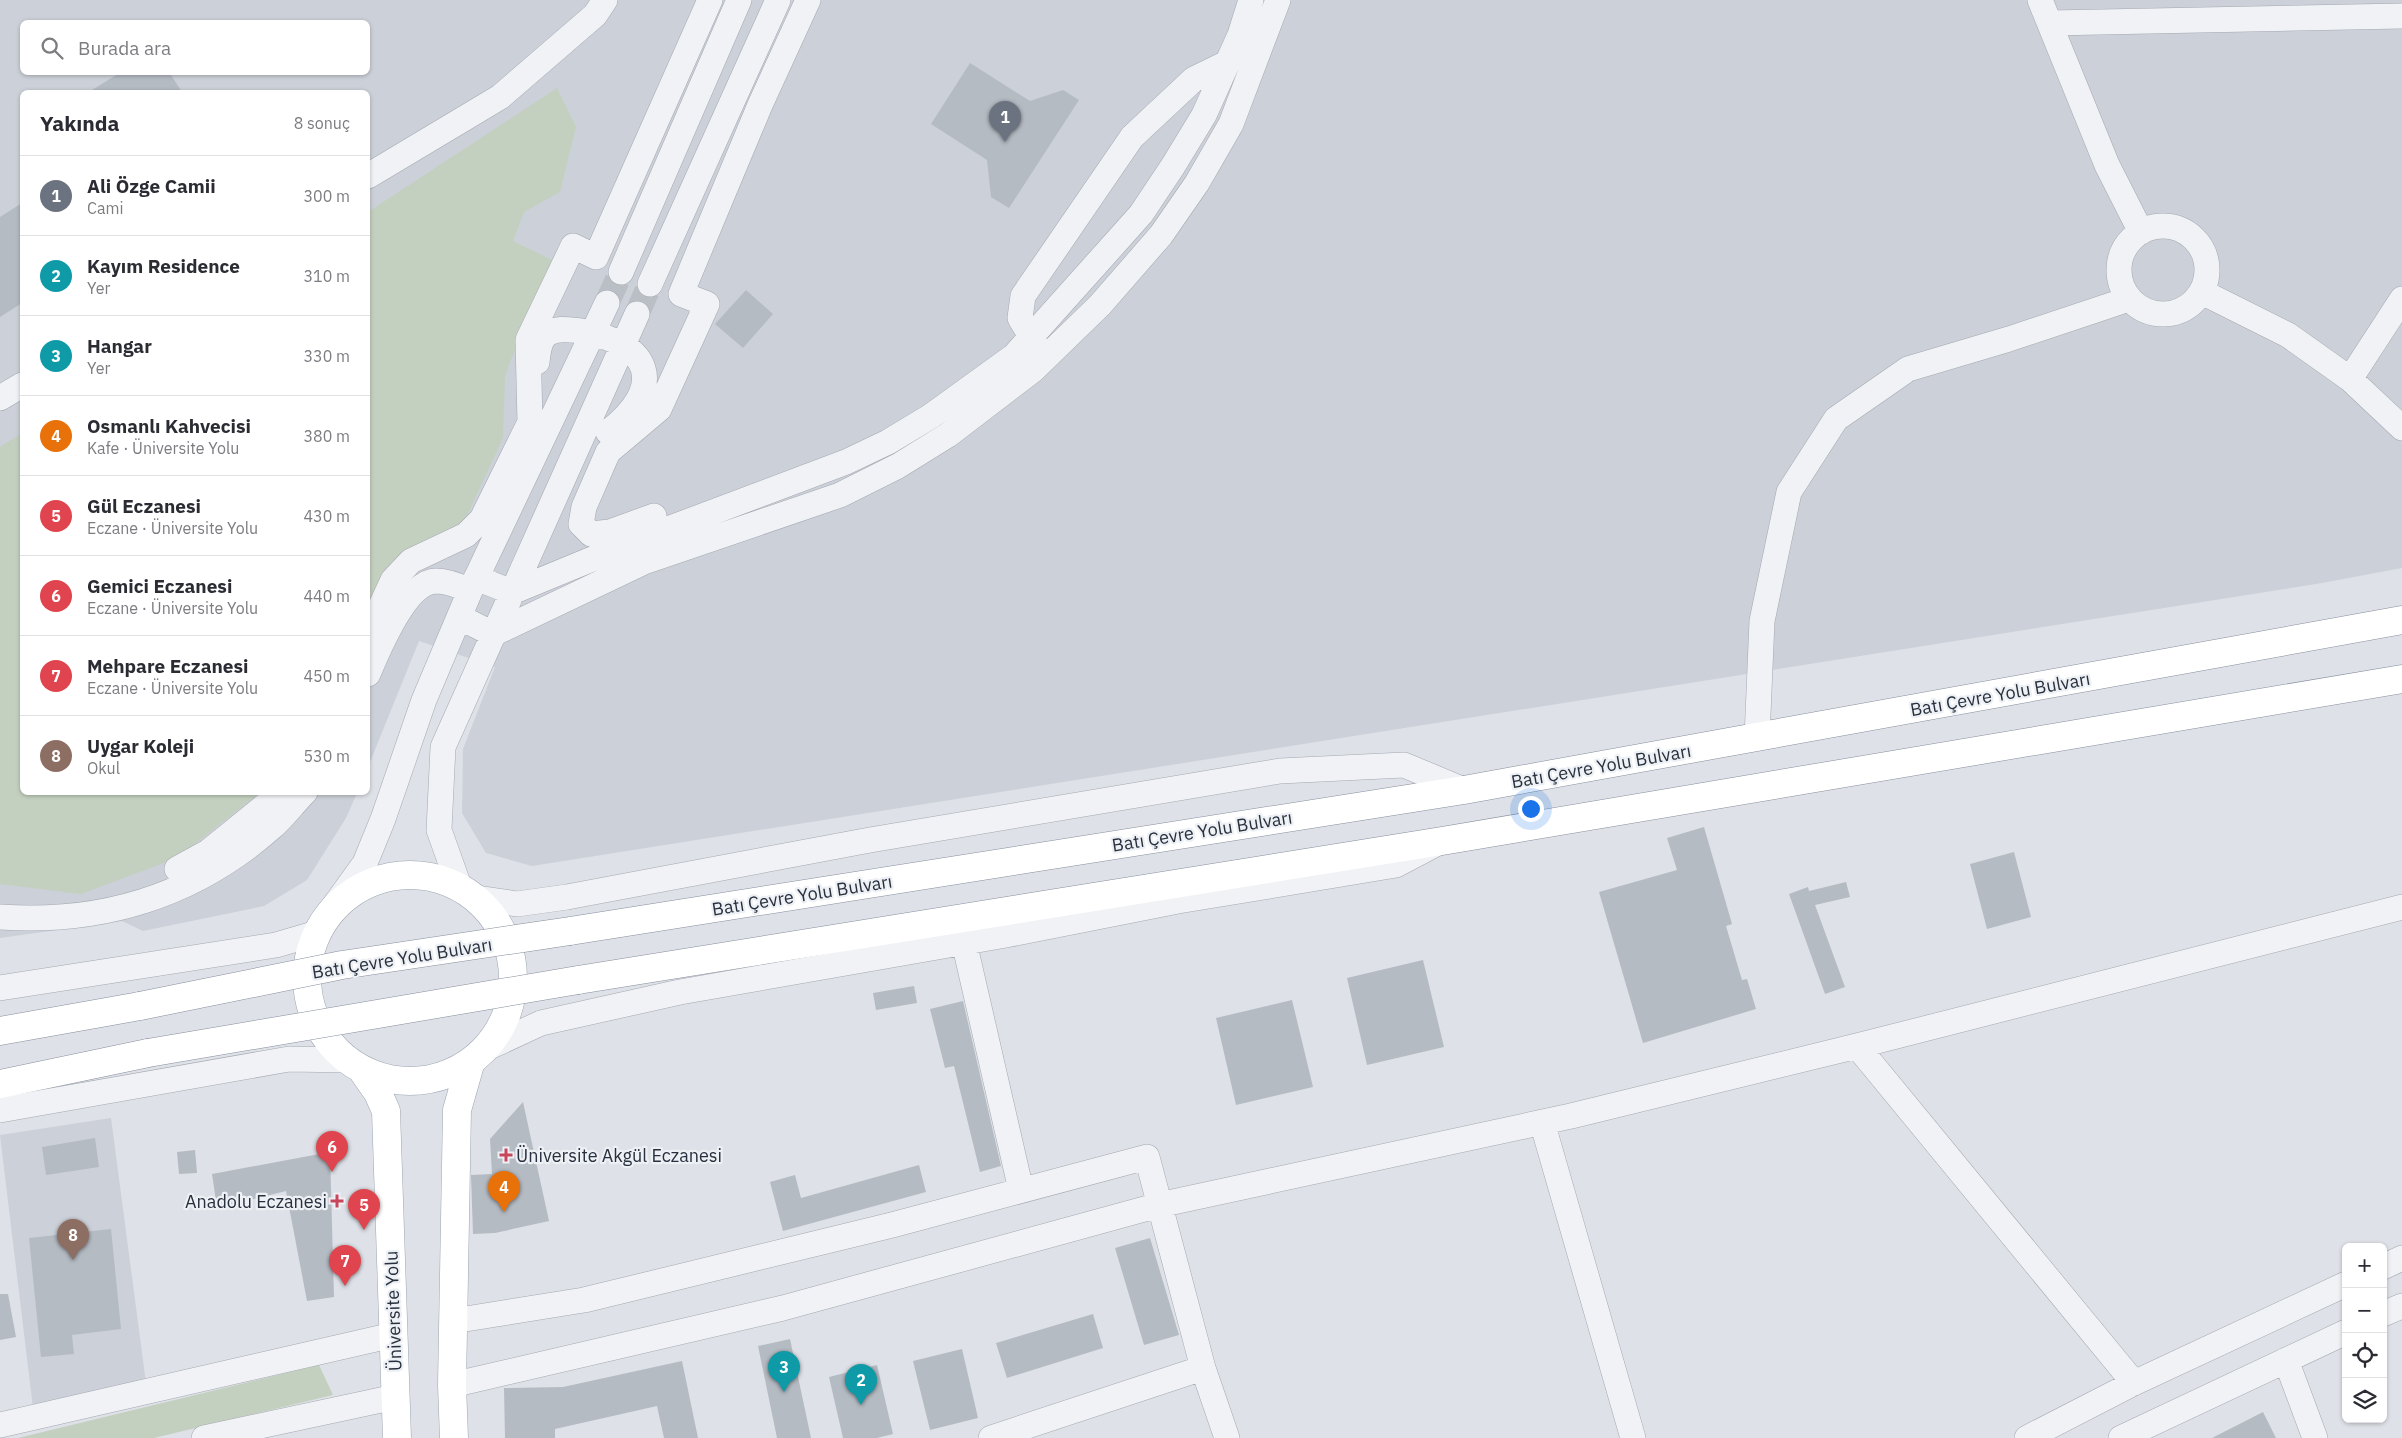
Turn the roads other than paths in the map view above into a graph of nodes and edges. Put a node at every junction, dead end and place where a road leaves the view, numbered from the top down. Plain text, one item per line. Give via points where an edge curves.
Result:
1 (605, 0) edge
2 (710, 0) edge
3 (738, 0) edge
4 (778, 0) edge
5 (808, 0) edge
6 (1251, 0) edge
7 (1278, 0) edge
8 (2040, 0) edge
9 (2402, 16) edge
10 (2051, 23) junction
11 (1227, 63) junction
12 (370, 175) edge
13 (2140, 232) junction
14 (621, 272) tunnel mouth
15 (650, 284) tunnel mouth
16 (2202, 292) junction
17 (2129, 299) junction
18 (2402, 299) edge
19 (607, 303) tunnel mouth
20 (637, 314) tunnel mouth
21 (592, 333) junction
22 (623, 345) junction
23 (1038, 348) junction
24 (2350, 379) junction
25 (20, 386) edge
26 (0, 398) edge
27 (2402, 428) edge
28 (539, 445) junction
29 (570, 464) junction
30 (783, 471) dead end
31 (473, 584) junction
32 (512, 592) junction
33 (459, 617) junction
34 (2402, 620) edge
35 (370, 630) edge
36 (493, 634) junction
37 (370, 670) edge
38 (2402, 679) edge
39 (1757, 738) junction
40 (1464, 790) junction
41 (278, 795) edge
42 (301, 795) edge
43 (1442, 841) junction
44 (177, 869) dead end
45 (468, 892) junction
46 (2402, 907) edge
47 (0, 917) edge
48 (322, 925) junction
49 (964, 942) junction
50 (0, 988) edge
51 (0, 1031) edge
52 (1857, 1046) junction
53 (478, 1055) junction
54 (355, 1065) junction
55 (0, 1084) edge
56 (0, 1110) edge
57 (1542, 1122) junction
58 (1021, 1190) junction
59 (1159, 1204) junction
60 (2402, 1258) edge
61 (2387, 1265) edge
62 (2342, 1286) edge
63 (2402, 1306) edge
64 (2387, 1312) edge
65 (453, 1321) junction
66 (2344, 1333) edge
67 (393, 1335) junction
68 (2286, 1360) junction
69 (1202, 1368) junction
70 (2134, 1383) junction
71 (452, 1384) junction
72 (395, 1397) junction
73 (0, 1425) edge
74 (204, 1438) edge
75 (397, 1438) edge
76 (454, 1438) edge
77 (991, 1438) edge
78 (1228, 1438) edge
79 (1632, 1438) edge
80 (2027, 1438) edge
81 (2121, 1438) edge
82 (2315, 1438) edge

1 - 12 street via 595,15 500,97
2 - 35 street via 596,257 573,246 528,340 530,422 482,519 466,535 411,561 393,580
3 - 14 street
4 - 15 street
5 - 30 street via 681,294 707,304 660,409 608,452 584,507 581,524 591,534 610,532
6 - 11 street
7 - 23 street via 1230,124 1197,184 1161,235 1100,305
8 - 10 street
9 - 10 street
10 - 13 street via 2107,165
11 - 23 street via 1204,115 1173,166
11 - 23 street via 1194,79 1132,137 1022,296 1020,318
13 - 16 street via 2170,226 2196,240 2207,265 2207,279
13 - 17 street via 2129,242 2120,263 2122,286
16 - 17 street via 2181,311 2167,314 2140,308
16 - 24 street via 2288,335
17 - 39 street via 1908,369 1836,419 1789,492 1762,621
18 - 24 street
19 - 21 street
20 - 22 street
21 - 22 street
21 - 28 street
21 - 28 street via 556,330 546,335 540,345 536,381
22 - 29 street
22 - 29 street via 634,353 645,374 640,400
23 - 32 street via 1014,356 931,416 846,462 636,541
23 - 36 street via 948,435 898,466 840,496 644,562
24 - 27 street
25 - 26 street
28 - 31 street
29 - 32 street
31 - 32 street
31 - 33 street
31 - 37 street via 435,581 412,593 384,638
32 - 36 street
33 - 36 street
33 - 48 street via 424,700 365,863
34 - 39 main road, Batı Çevre Yolu Bulvarı
36 - 45 street via 443,747 439,830
38 - 43 main road
39 - 40 main road, Batı Çevre Yolu Bulvarı
40 - 45 street via 1404,765 1280,770 870,840 567,898 517,904
40 - 51 main road, Batı Çevre Yolu Bulvarı, bridge via 570,932 342,965
41 - 44 street via 208,852
42 - 47 street via 271,828 223,865 174,890 122,909 74,917
43 - 49 street via 1396,865 1178,901
43 - 55 main road, bridge via 578,980 148,1053
45 - 48 main road via 431,876 401,875 373,882 347,896
45 - 53 main road via 498,924 511,955 513,989 504,1021
46 - 52 street
48 - 50 street via 276,945
48 - 54 main road, Üniversite Yolu via 308,960 307,988 314,1016 323,1032
49 - 53 street via 727,982 541,1022
49 - 58 street
52 - 57 street
52 - 70 street
53 - 54 main road via 451,1072 429,1079 406,1081 384,1078
53 - 65 main road via 457,1110
54 - 56 street via 289,1059
54 - 67 main road, Üniversite Yolu via 378,1093 386,1111
57 - 59 street
57 - 79 street
58 - 59 street via 1148,1157
58 - 65 street via 584,1300
59 - 69 street
59 - 71 street via 782,1308
60 - 61 street
62 - 70 street
63 - 64 street
65 - 71 main road
66 - 68 street
67 - 72 main road, Üniversite Yolu
67 - 73 street
68 - 81 street
68 - 82 street
69 - 77 street
69 - 78 street
70 - 80 street
71 - 76 main road
72 - 74 street
72 - 75 main road, Üniversite Yolu

